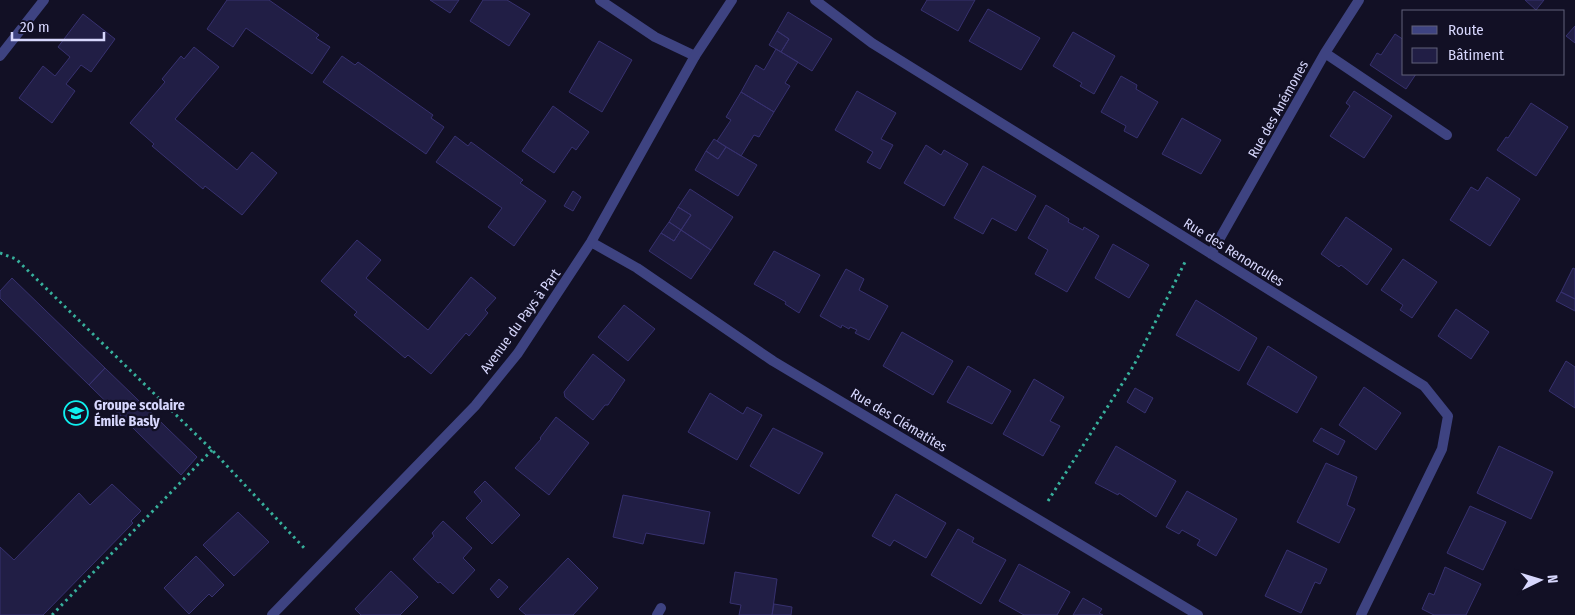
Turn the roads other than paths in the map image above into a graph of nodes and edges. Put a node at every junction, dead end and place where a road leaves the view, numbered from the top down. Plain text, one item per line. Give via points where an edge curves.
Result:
1 (44, 0) edge
2 (600, 0) edge
3 (732, 0) edge
4 (814, 0) edge
5 (1359, 0) edge
6 (1325, 53) junction
7 (0, 56) edge
8 (695, 56) junction
9 (1447, 135) dead end
10 (591, 242) junction
11 (1212, 254) junction
12 (272, 615) edge
13 (1198, 615) edge
14 (1361, 615) edge

1 - 7 street
2 - 8 street via 655,37
3 - 8 street, Avenue du Pays à Part
4 - 11 street, Rue des Renoncules via 872,43
5 - 6 street
6 - 9 street, Rue des Anémones
6 - 11 street, Rue des Anémones
8 - 10 street, Avenue du Pays à Part
10 - 12 street, Avenue du Pays à Part via 518,353 475,406
10 - 13 street, Rue des Clématites via 637,268 774,361
11 - 14 street, Rue des Renoncules via 1424,386 1448,416 1442,449

